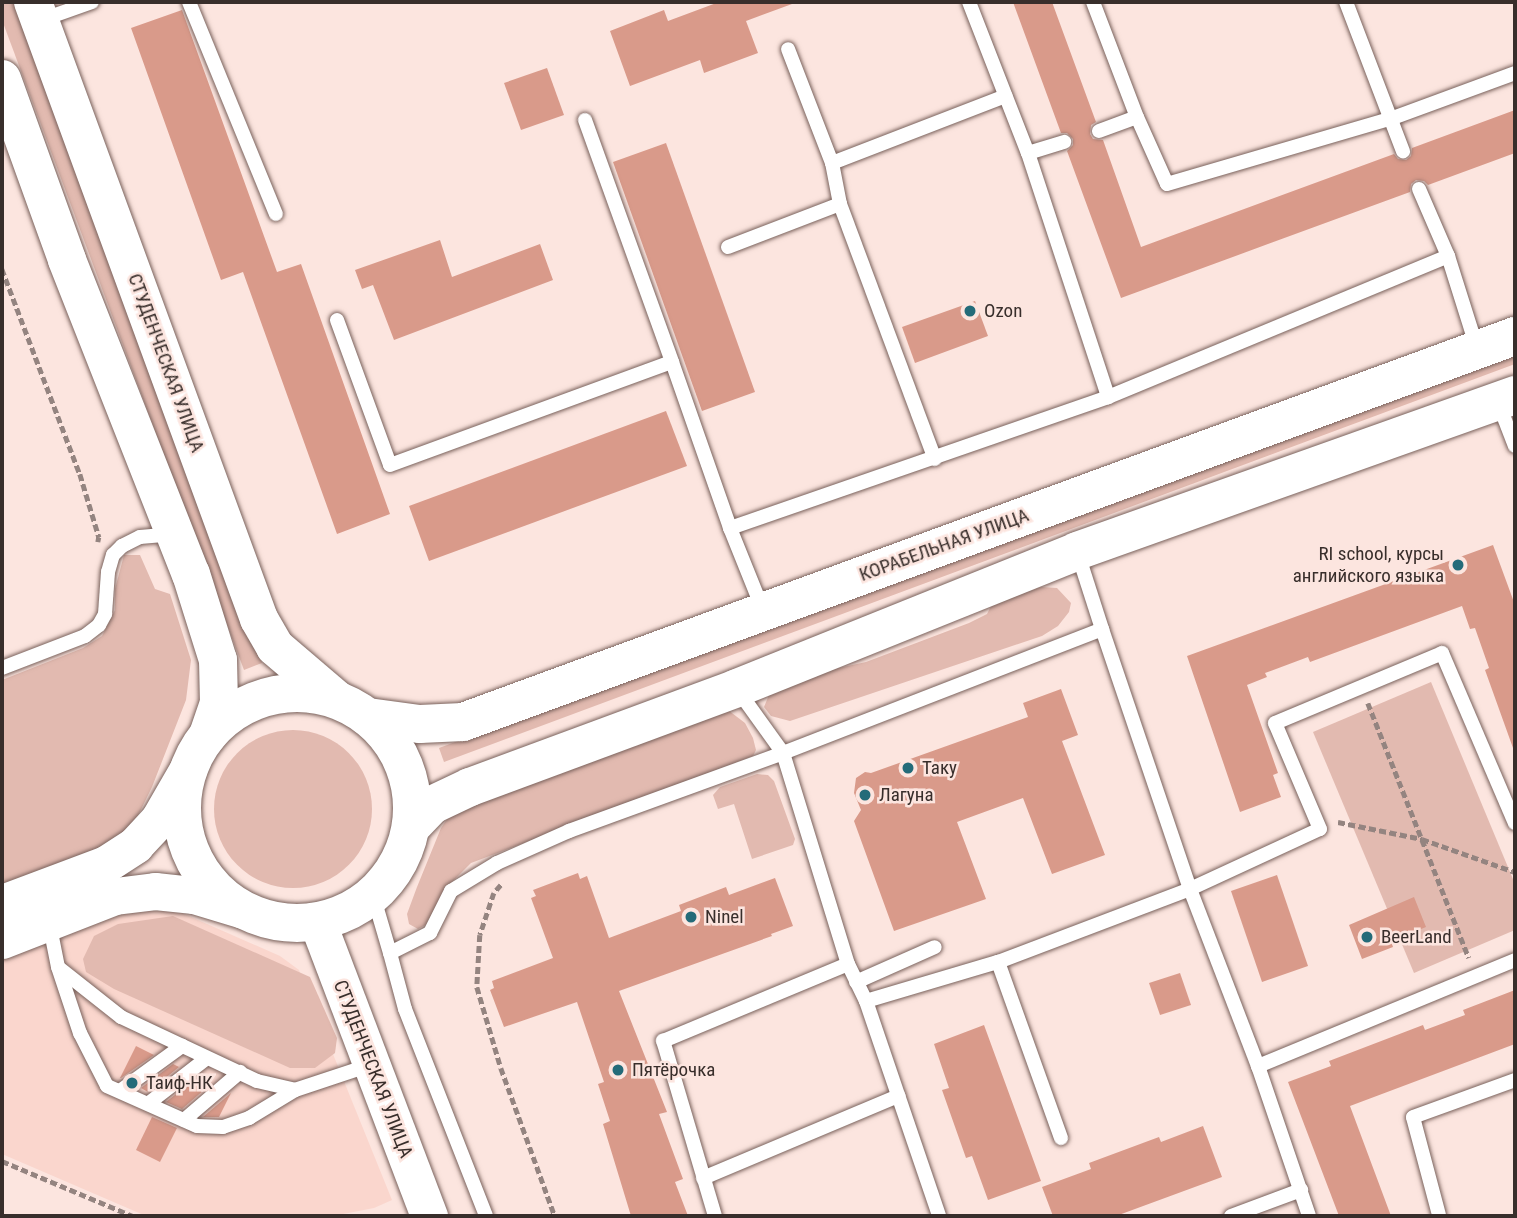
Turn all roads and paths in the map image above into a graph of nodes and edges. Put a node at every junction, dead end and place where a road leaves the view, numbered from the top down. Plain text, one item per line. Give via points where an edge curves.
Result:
1 (92, 2) edge
2 (189, 2) edge
3 (969, 2) edge
4 (1093, 2) edge
5 (1346, 2) edge
6 (36, 11) edge
7 (789, 49) dead end
8 (1515, 73) edge
9 (2, 79) edge
10 (1006, 96) junction
11 (1137, 117) junction
12 (1390, 119) junction
13 (584, 120) dead end
14 (1099, 131) dead end
15 (1064, 142) dead end
16 (1403, 151) dead end
17 (1028, 153) junction
18 (832, 163) junction
19 (1419, 189) dead end
20 (840, 204) junction
21 (276, 214) dead end
22 (728, 247) dead end
23 (1448, 256) junction
24 (2, 269) edge
25 (337, 320) dead end
26 (1515, 336) edge
27 (1477, 348) junction
28 (672, 362) junction
29 (1108, 397) junction
30 (1507, 398) edge
31 (1515, 446) edge
32 (935, 459) junction
33 (730, 528) junction
34 (94, 550) dead end
35 (1077, 551) junction
36 (191, 574) junction
37 (764, 611) junction
38 (1102, 628) junction
39 (2, 668) edge
40 (1361, 687) junction
41 (737, 688) junction
42 (352, 708) junction
43 (198, 751) junction
44 (783, 753) junction
45 (1315, 818) junction
46 (1515, 823) edge
47 (411, 827) junction
48 (1422, 839) junction
49 (1515, 872) edge
50 (507, 879) dead end
51 (1190, 889) junction
52 (373, 895) junction
53 (2, 903) edge
54 (243, 910) junction
55 (48, 921) junction
56 (317, 921) junction
57 (2, 940) edge
58 (934, 947) dead end
59 (390, 953) junction
60 (1515, 960) edge
61 (998, 962) junction
62 (848, 964) junction
63 (58, 967) junction
64 (1476, 976) junction
65 (856, 982) junction
66 (866, 1001) junction
67 (182, 1046) junction
68 (208, 1058) junction
69 (371, 1065) junction
70 (1258, 1066) junction
71 (240, 1072) junction
72 (1515, 1080) edge
73 (295, 1090) junction
74 (120, 1091) junction
75 (898, 1096) junction
76 (149, 1104) junction
77 (184, 1120) junction
78 (1061, 1138) dead end
79 (2, 1161) edge
80 (704, 1178) junction
81 (1301, 1190) junction
82 (1439, 1215) edge
83 (132, 1216) edge
84 (366, 1216) edge
85 (374, 1216) edge
86 (429, 1216) edge
87 (486, 1216) edge
88 (555, 1216) edge
89 (715, 1216) edge
90 (939, 1216) edge
91 (1231, 1216) edge
92 (1310, 1216) edge

1 - 6 lane
2 - 21 lane
3 - 10 lane
4 - 11 lane
5 - 12 lane
6 - 42 main road, СТУДЕНЧЕСКАЯ УЛИЦА via 259,619 275,647
7 - 18 lane
8 - 12 lane
9 - 36 main road via 67,260
10 - 17 lane
10 - 18 lane
11 - 12 lane via 1167,184
11 - 14 lane
12 - 16 lane
13 - 28 lane
15 - 17 lane
17 - 29 lane
18 - 20 lane
19 - 23 lane
20 - 22 lane
20 - 32 lane
23 - 27 lane
23 - 29 lane
24 - 34 path via 80,474 99,537
25 - 28 lane via 390,465
26 - 27 main road, КОРАБЕЛЬНАЯ УЛИЦА
27 - 37 main road, КОРАБЕЛЬНАЯ УЛИЦА
28 - 33 lane
29 - 32 lane
30 - 31 lane
30 - 35 main road
32 - 33 lane
33 - 37 lane
35 - 38 lane
35 - 41 main road
36 - 39 lane via 163,535 140,537 113,555 105,614 99,625 85,636
36 - 43 main road via 218,660 219,704
37 - 42 main road, КОРАБЕЛЬНАЯ УЛИЦА via 463,722 421,724
38 - 44 lane
38 - 51 lane
40 - 45 lane via 1275,723
40 - 46 lane via 1443,653
40 - 48 path
41 - 44 lane
41 - 47 main road via 447,797
42 - 43 main road, КОРАБЕЛЬНАЯ УЛИЦА via 301,693 266,697 234,711
42 - 47 main road via 390,739 404,766 412,796
43 - 53 street, КОРАБЕЛЬНАЯ УЛИЦА via 159,819 135,845 106,864
43 - 54 main road via 182,798 183,830 193,860 214,888
44 - 59 lane via 569,831 473,875 451,891 430,933
44 - 62 lane
45 - 48 path
45 - 51 lane via 1320,829
47 - 52 main road via 398,865
48 - 49 path
48 - 64 path
50 - 88 path via 494,893 481,935 477,987
51 - 61 lane
51 - 70 lane
52 - 56 main road via 362,904
52 - 59 lane
54 - 55 street via 194,895 155,891 115,896
54 - 56 main road via 284,923
55 - 57 street
55 - 63 lane
56 - 69 street, СТУДЕНЧЕСКАЯ УЛИЦА
58 - 65 lane
59 - 87 lane via 405,1009
60 - 64 lane
61 - 66 lane
61 - 78 lane
62 - 65 lane
62 - 80 lane via 663,1041
63 - 67 lane via 121,1017
63 - 74 lane via 80,1033 107,1086
64 - 70 lane
65 - 66 lane
66 - 75 lane
67 - 68 lane
67 - 74 lane
68 - 71 lane
68 - 76 lane
69 - 73 lane
69 - 86 street, СТУДЕНЧЕСКАЯ УЛИЦА
70 - 81 lane
71 - 73 lane
71 - 77 lane
72 - 82 lane via 1413,1117
73 - 77 lane via 249,1118 223,1127 197,1126
74 - 76 lane
75 - 80 lane
75 - 90 lane
76 - 77 lane
79 - 83 path
80 - 89 lane
81 - 91 lane
81 - 92 lane
84 - 85 path

